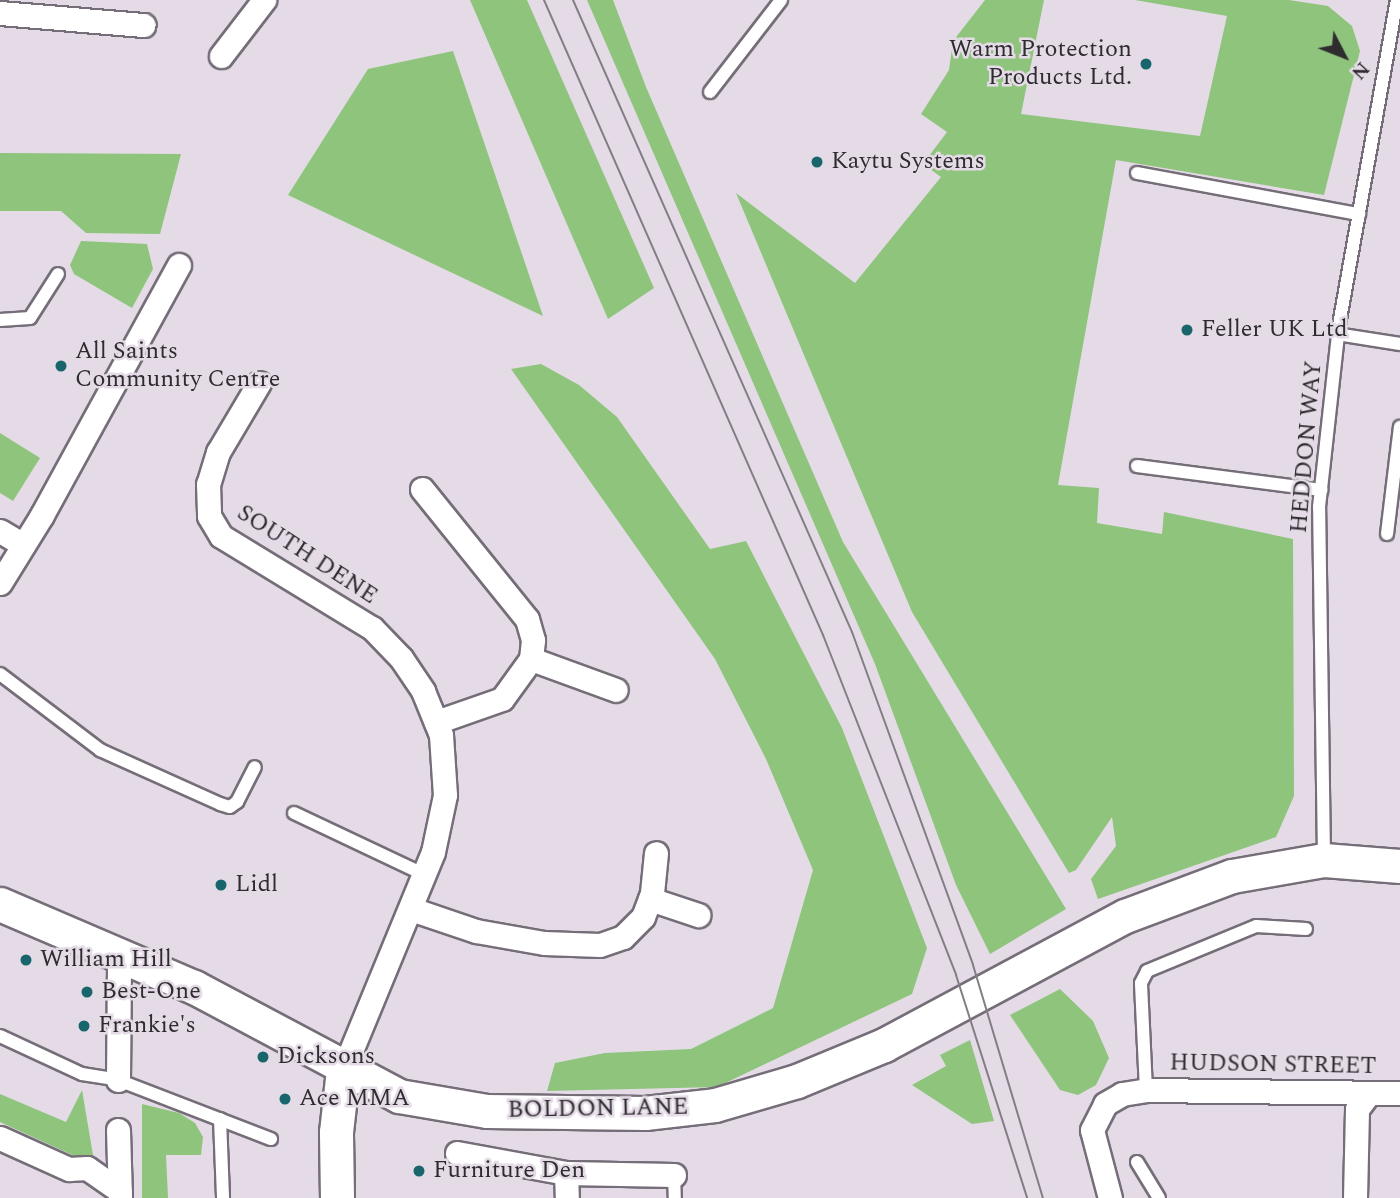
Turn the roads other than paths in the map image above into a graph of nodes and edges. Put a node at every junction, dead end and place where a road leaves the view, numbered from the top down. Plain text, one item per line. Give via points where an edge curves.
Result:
1 (264, 0) edge
2 (781, 0) edge
3 (1396, 0) edge
4 (0, 13) edge
5 (1397, 16) edge
6 (144, 25) dead end
7 (221, 55) dead end
8 (710, 92) dead end
9 (1138, 173) dead end
10 (1359, 214) junction
11 (179, 265) dead end
12 (58, 274) dead end
13 (0, 320) edge
14 (1337, 334) junction
15 (1400, 344) edge
16 (259, 383) dead end
17 (1400, 427) edge
18 (1138, 466) dead end
19 (422, 489) dead end
20 (1321, 491) junction
21 (0, 531) edge
22 (1387, 534) dead end
23 (23, 545) junction
24 (0, 583) edge
25 (531, 659) junction
26 (0, 674) edge
27 (616, 690) dead end
28 (436, 722) junction
29 (255, 767) dead end
30 (294, 813) dead end
31 (656, 853) dead end
32 (1324, 860) junction
33 (1400, 866) edge
34 (425, 875) junction
35 (650, 899) junction
36 (0, 904) edge
37 (411, 909) junction
38 (698, 915) dead end
39 (1306, 929) dead end
40 (119, 955) junction
41 (0, 1036) edge
42 (343, 1070) junction
43 (118, 1080) junction
44 (1146, 1090) junction
45 (1369, 1093) junction
46 (1400, 1093) edge
47 (220, 1119) junction
48 (118, 1130) dead end
49 (0, 1138) edge
50 (271, 1139) dead end
51 (457, 1153) dead end
52 (1137, 1161) dead end
53 (566, 1174) junction
54 (674, 1187) edge
55 (120, 1194) edge
56 (223, 1198) edge
57 (337, 1198) edge
58 (567, 1198) edge
59 (1110, 1198) edge
60 (1159, 1198) edge
61 (1355, 1198) edge

1 - 7 street
2 - 8 lane
3 - 5 lane, HEDDON WAY
4 - 6 street
5 - 10 lane, HEDDON WAY
9 - 10 lane
10 - 14 lane, HEDDON WAY
11 - 23 street
12 - 13 lane via 30,318
14 - 15 lane
14 - 20 lane, HEDDON WAY
16 - 28 street, SOUTH DENE via 218,452 208,484 209,516 221,536 372,628 401,658
17 - 22 lane
18 - 20 lane
19 - 25 street via 527,619 533,640
20 - 32 lane, HEDDON WAY
21 - 23 street
23 - 24 street
25 - 27 street
25 - 28 street via 502,699
26 - 29 lane via 100,750 220,804 230,807 237,802
28 - 34 street, SOUTH DENE via 445,795
30 - 34 lane
31 - 35 street
32 - 33 main road, BOLDON LANE
32 - 42 main road, BOLDON LANE via 1232,876 1125,916 884,1045 797,1081 715,1105 645,1113 487,1111 398,1096
34 - 37 street, SOUTH DENE
35 - 37 street via 643,917 623,937 600,945 544,943 476,932
35 - 38 street
36 - 40 main road, BOLDON LANE
37 - 42 street, SOUTH DENE
39 - 44 lane via 1256,926 1147,971 1141,983
40 - 42 main road, BOLDON LANE via 261,1022
40 - 43 street
41 - 43 lane via 82,1074
42 - 57 main road via 335,1132
43 - 47 lane
44 - 45 street, HUDSON STREET
44 - 59 street, HUDSON STREET via 1122,1094 1097,1115 1094,1143
45 - 46 street, HUDSON STREET
45 - 61 street via 1357,1109
47 - 50 lane
47 - 56 lane
48 - 55 street
49 - 55 street via 69,1169 87,1168
51 - 53 street
52 - 60 lane
53 - 54 street
53 - 58 street

